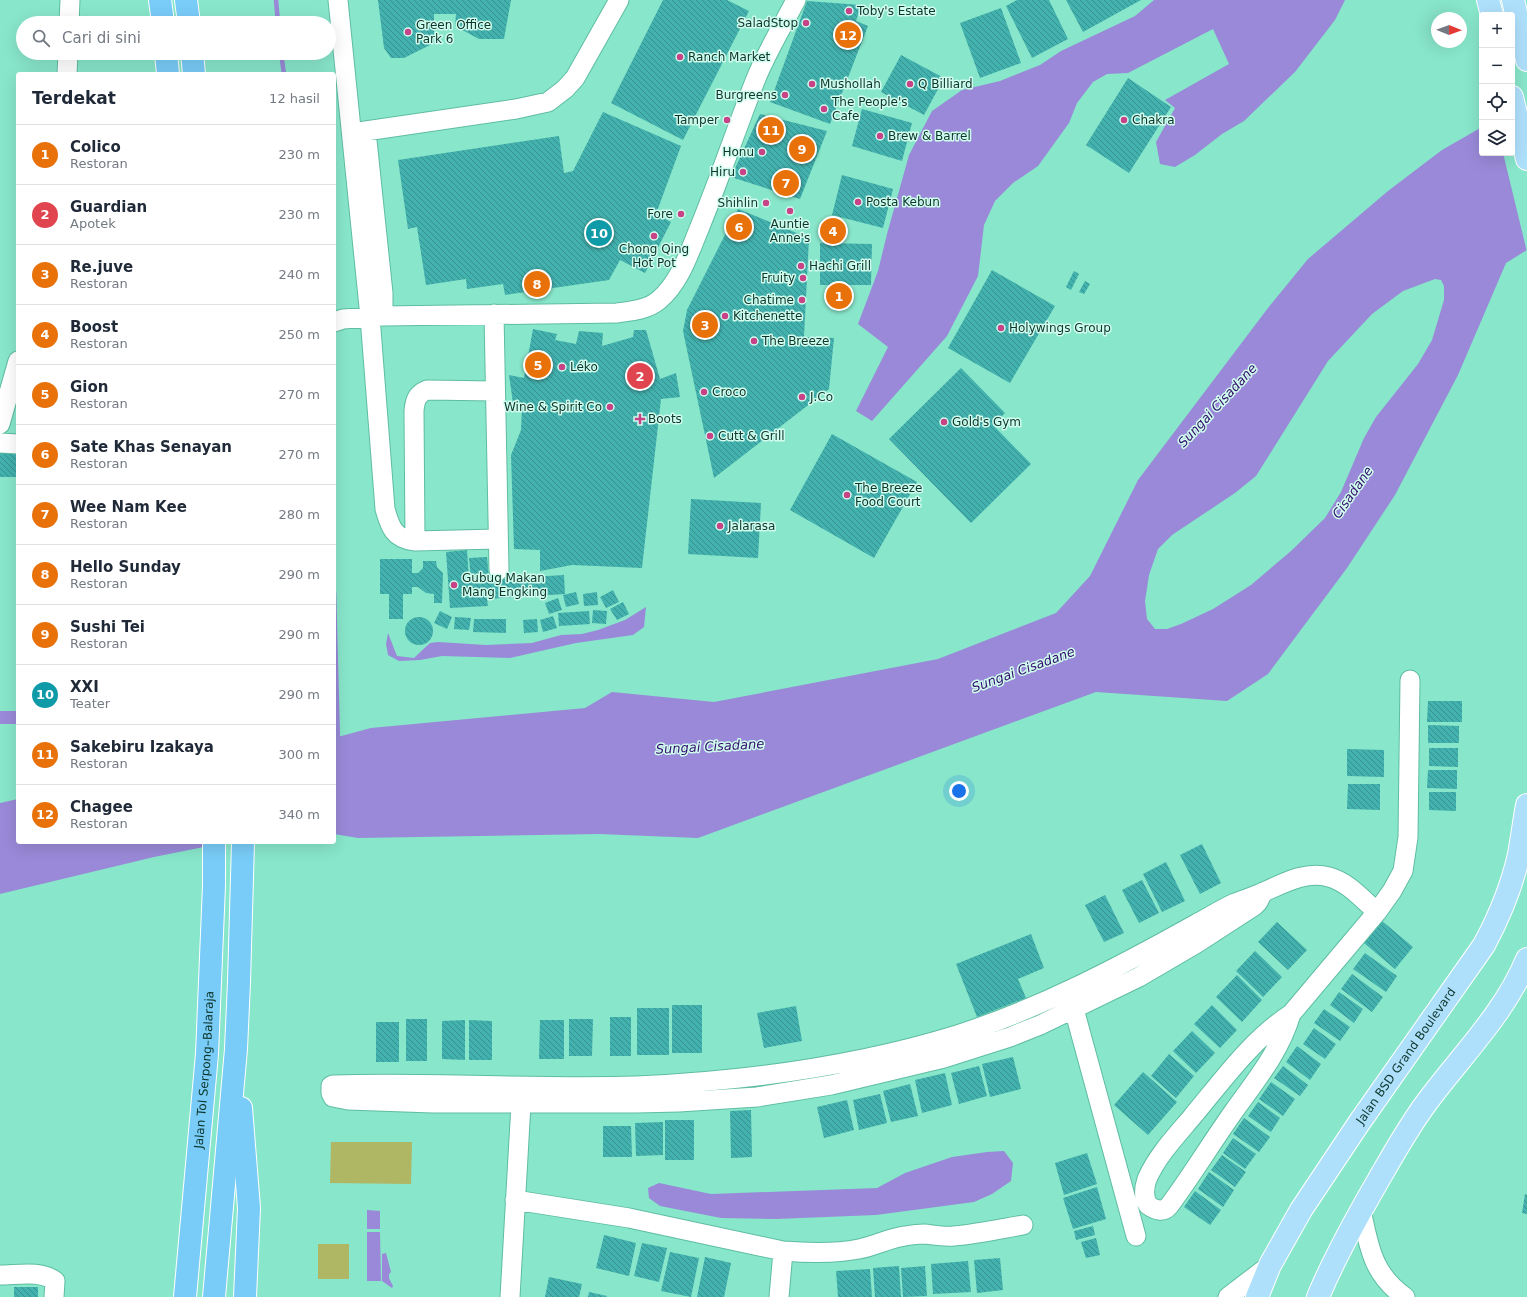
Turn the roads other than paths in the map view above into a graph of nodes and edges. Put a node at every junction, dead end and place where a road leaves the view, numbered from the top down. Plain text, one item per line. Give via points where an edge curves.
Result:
1 (70, 0) edge
2 (160, 0) edge
3 (186, 0) edge
4 (338, 0) edge
5 (619, 0) edge
6 (796, 0) edge
7 (1488, 0) edge
8 (1513, 0) edge
9 (1491, 12) edge
10 (69, 16) edge
11 (162, 16) edge
12 (188, 16) edge
13 (68, 60) edge
14 (167, 60) edge
15 (193, 60) edge
16 (1527, 60) edge
17 (67, 72) edge
18 (168, 72) edge
19 (194, 72) edge
20 (1515, 109) edge
21 (359, 132) junction
22 (1527, 159) edge
23 (494, 314) junction
24 (376, 316) junction
25 (339, 320) edge
26 (13, 368) edge
27 (495, 392) junction
28 (0, 424) edge
29 (0, 444) edge
30 (16, 444) edge
31 (498, 540) junction
32 (415, 541) junction
33 (499, 570) dead end
34 (1410, 680) dead end
35 (1527, 805) edge
36 (214, 844) edge
37 (243, 844) edge
38 (1523, 850) edge
39 (1377, 912) junction
40 (1157, 956) junction
41 (1527, 959) edge
42 (1066, 992) junction
43 (1074, 1009) junction
44 (1291, 1014) junction
45 (236, 1049) junction
46 (207, 1054) junction
47 (863, 1069) junction
48 (521, 1095) junction
49 (516, 1200) junction
50 (1361, 1210) junction
51 (1022, 1225) dead end
52 (1136, 1236) dead end
53 (783, 1251) junction
54 (1270, 1265) junction
55 (0, 1275) edge
56 (54, 1297) edge
57 (169, 1297) edge
58 (185, 1297) edge
59 (214, 1297) edge
60 (245, 1297) edge
61 (510, 1297) edge
62 (779, 1297) edge
63 (1228, 1297) edge
64 (1257, 1297) edge
65 (1318, 1297) edge
66 (1405, 1297) edge

1 - 10 street
2 - 11 highway
3 - 12 highway
4 - 21 street
5 - 21 street via 574,78 548,102 516,110
6 - 23 street via 756,80 683,267 660,300 634,311
7 - 9 main road
8 - 16 main road
13 - 17 street
14 - 18 highway
15 - 19 highway
20 - 22 main road
21 - 24 street
23 - 24 street
23 - 27 street
24 - 25 street
24 - 32 street via 385,510 388,522 396,533 402,538
26 - 28 street
27 - 31 street
27 - 32 street via 428,390 421,392 416,399 413,443
29 - 30 street
31 - 32 street
31 - 33 street
34 - 39 street via 1407,853 1399,880
35 - 38 main road, Jalan BSD Grand Boulevard
36 - 46 highway, Jalan Tol Serpong–Balaraja
37 - 45 highway
38 - 54 main road, Jalan BSD Grand Boulevard via 1484,946 1300,1210
39 - 40 street via 1345,885 1328,877 1297,878 1232,905
39 - 44 street
40 - 42 street
40 - 43 street via 1140,977
41 - 50 main road via 1512,990 1426,1103
42 - 43 street
42 - 47 street via 1007,1017
43 - 47 street via 1010,1037 965,1052 914,1066
43 - 52 street
44 - 44 street via 1283,1038 1264,1070 1169,1206 1159,1210 1148,1205 1144,1194 1147,1180 1166,1148 1252,1045
45 - 59 highway
45 - 60 highway via 249,1208
46 - 57 highway
46 - 58 highway, Jalan Tol Serpong–Balaraja
47 - 48 street via 817,1068 636,1094
48 - 48 street via 433,1103 348,1100 333,1097 331,1085
48 - 49 street
49 - 53 street via 628,1218
49 - 61 street
50 - 65 main road
50 - 66 street via 1371,1252 1380,1272
51 - 53 street via 953,1237 924,1234 906,1236 843,1252
53 - 62 street
54 - 63 street
54 - 64 main road, Jalan BSD Grand Boulevard
55 - 56 street via 49,1276 54,1281

